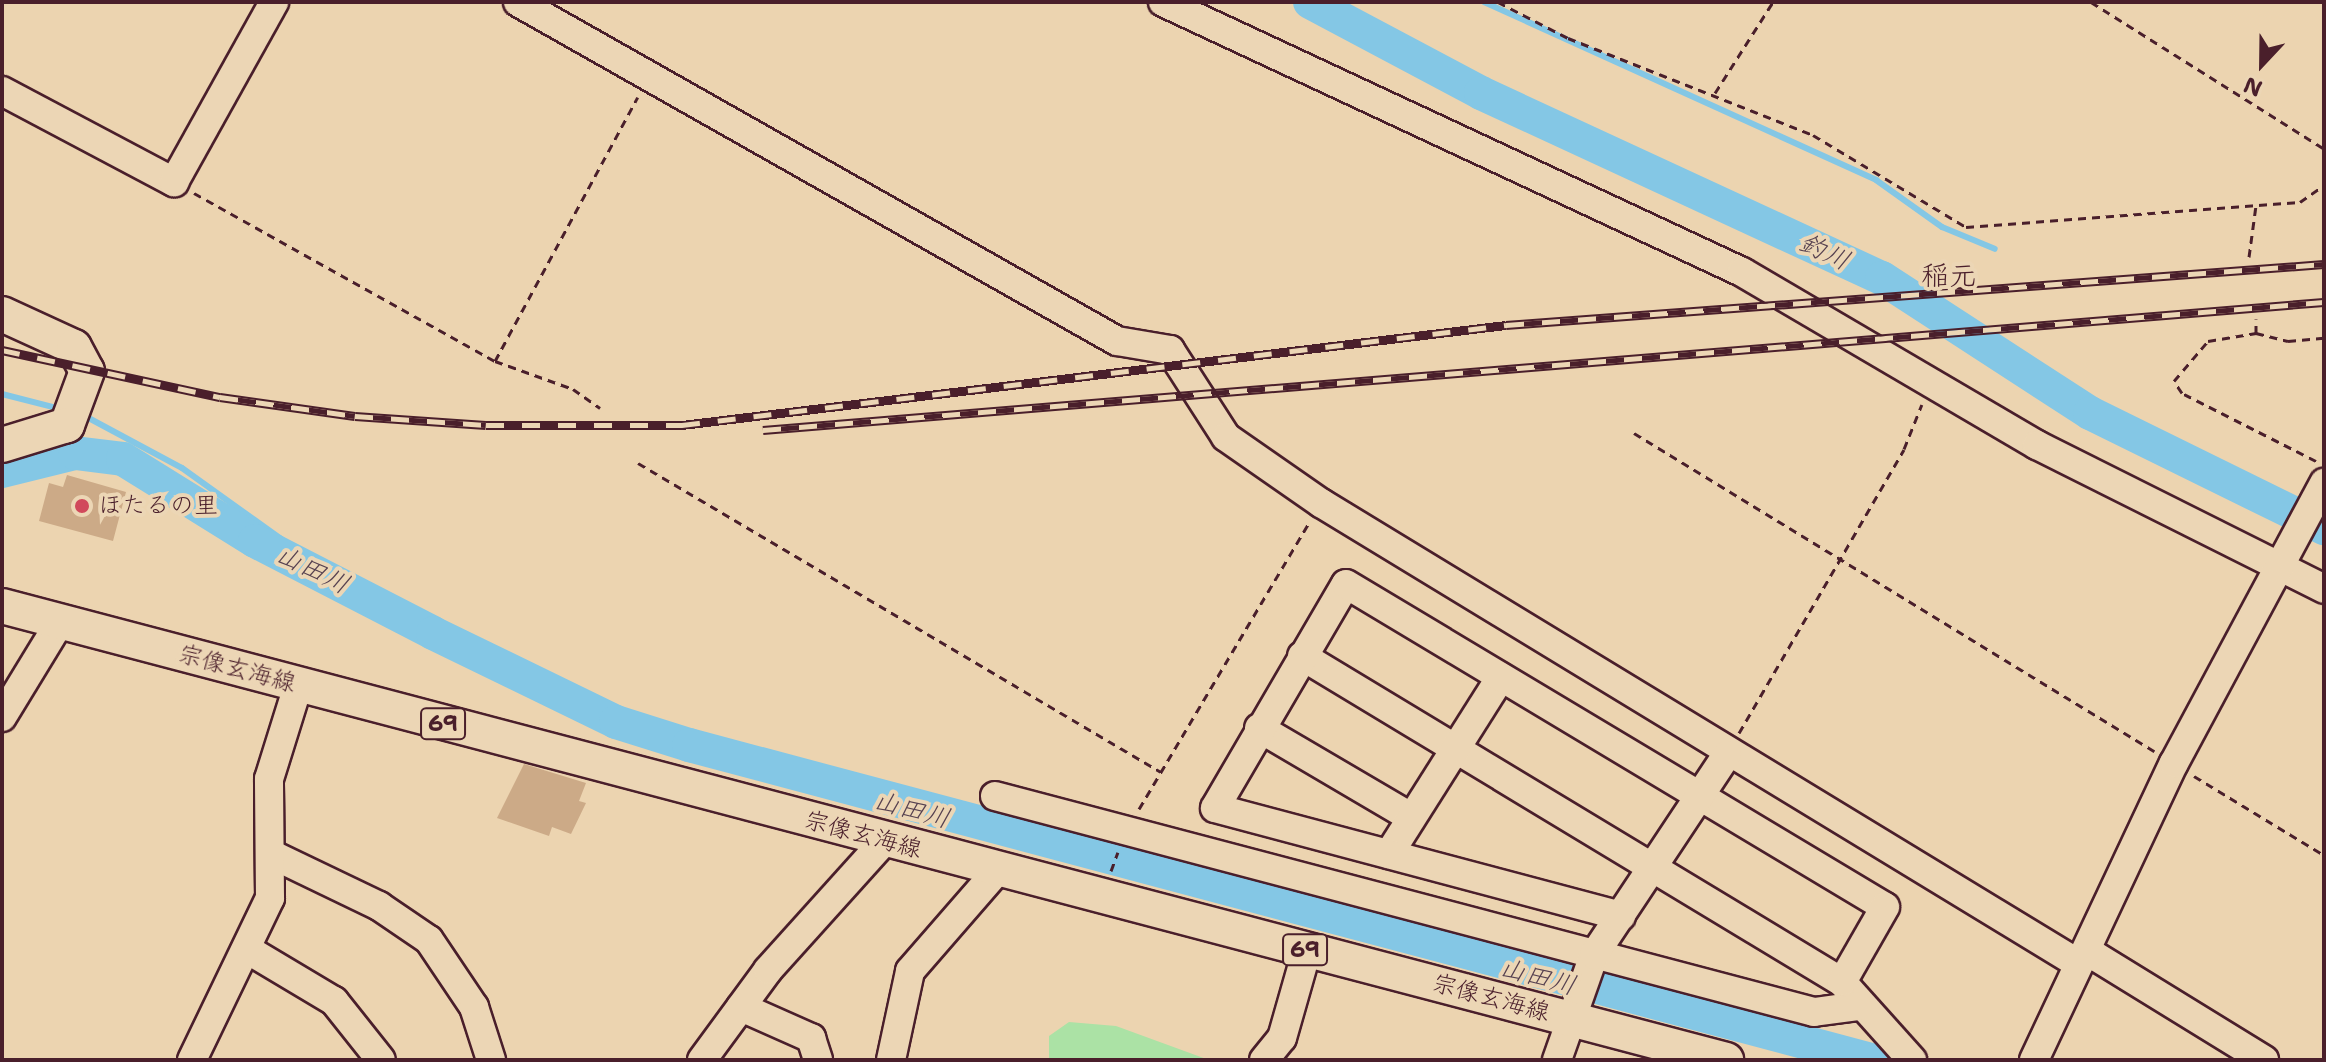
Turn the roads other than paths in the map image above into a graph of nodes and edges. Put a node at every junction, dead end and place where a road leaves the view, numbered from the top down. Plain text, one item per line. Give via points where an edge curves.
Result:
1 (274, 2) edge
2 (518, 2) edge
3 (1163, 2) edge
4 (2, 91) edge
5 (2, 314) edge
6 (2, 445) edge
7 (2324, 483) edge
8 (2284, 566) junction
9 (2324, 589) edge
10 (2, 606) edge
11 (60, 622) junction
12 (1302, 656) junction
13 (1501, 677) junction
14 (298, 686) junction
15 (2, 717) edge
16 (1259, 728) junction
17 (1454, 748) junction
18 (1727, 755) junction
19 (995, 796) dead end
20 (1700, 796) junction
21 (1411, 817) junction
22 (884, 841) junction
23 (1389, 854) junction
24 (273, 855) junction
25 (1653, 868) junction
26 (997, 871) junction
27 (1621, 916) junction
28 (1307, 950) junction
29 (250, 951) junction
30 (1594, 955) junction
31 (2083, 957) junction
32 (1842, 982) junction
33 (1858, 1006) junction
34 (741, 1007) junction
35 (1574, 1020) junction
36 (204, 1056) edge
37 (381, 1060) edge
38 (491, 1060) edge
39 (702, 1060) edge
40 (818, 1060) edge
41 (891, 1060) edge
42 (1264, 1060) edge
43 (1557, 1060) edge
44 (1726, 1060) edge
45 (1912, 1060) edge
46 (2034, 1060) edge
47 (2264, 1060) edge

1 - 4 street via 174,182
2 - 18 street via 1117,341 1170,350 1226,437 1321,503
3 - 8 street via 1742,272 1931,382
5 - 6 main road via 86,358 72,413
7 - 8 street
8 - 9 street
8 - 31 street via 2174,763
10 - 11 main road, 宗像玄海線 / 69
11 - 14 main road, 宗像玄海線 / 69
11 - 15 street
12 - 13 street via 1346,584
12 - 16 street
12 - 17 street
13 - 17 street
13 - 20 street
14 - 22 main road, 宗像玄海線 / 69
14 - 24 street via 269,779 265,817
16 - 21 street
16 - 23 street via 1215,808
17 - 21 street
17 - 25 street
18 - 20 street
18 - 31 street
19 - 30 street
20 - 25 street
20 - 32 street via 1885,907
21 - 23 street
22 - 26 main road, 宗像玄海線 / 69
22 - 34 street
23 - 27 street
24 - 29 street via 270,898
24 - 38 street via 379,906 429,940 474,1007
25 - 27 street
25 - 32 street
26 - 28 main road, 宗像玄海線 / 69
26 - 41 street via 910,971
27 - 30 street
28 - 35 main road, 宗像玄海線 / 69
28 - 42 street via 1282,1038
29 - 36 street
29 - 37 street via 334,1001
30 - 33 street via 1814,1012
30 - 35 street
31 - 46 street
31 - 47 street
32 - 33 street
33 - 45 street
34 - 39 street
34 - 40 street via 811,1038
35 - 43 street
35 - 44 main road, 宗像玄海線 / 69

